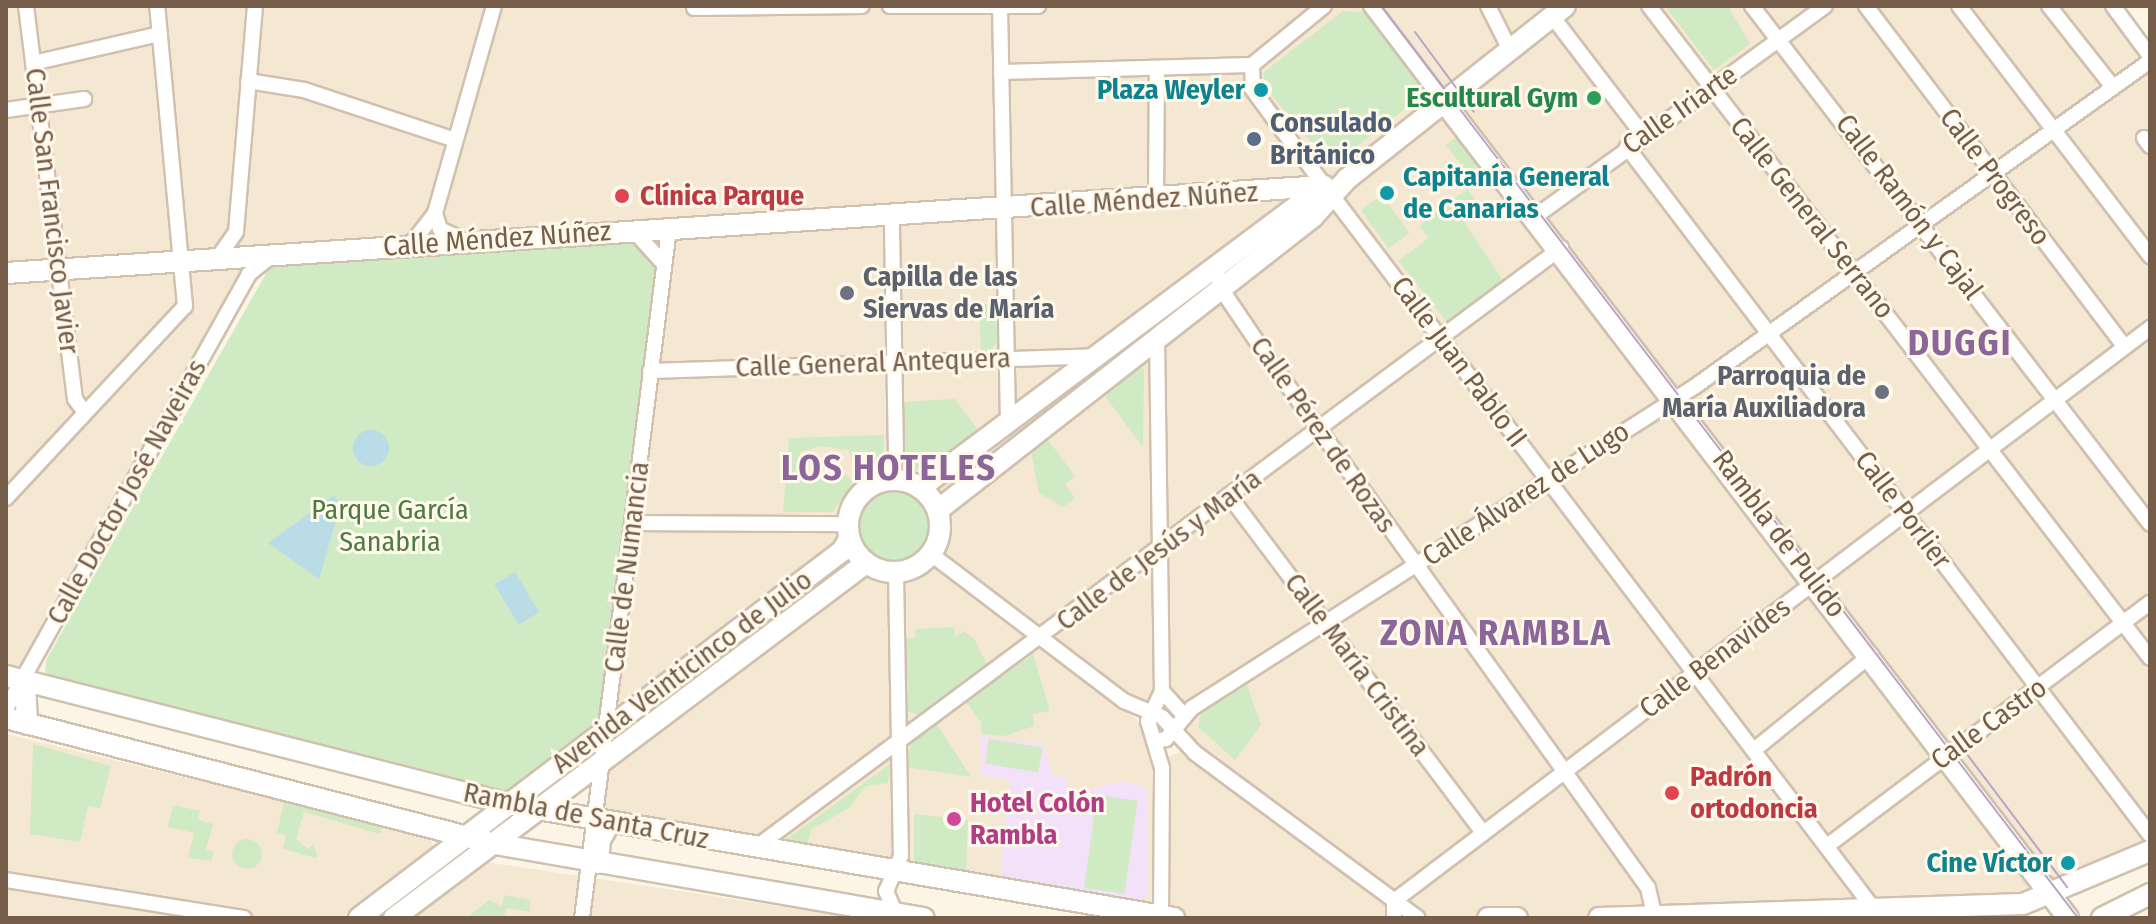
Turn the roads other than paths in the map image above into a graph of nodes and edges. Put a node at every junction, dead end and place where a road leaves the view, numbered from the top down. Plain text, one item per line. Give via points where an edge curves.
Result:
1 (26, 6) edge
2 (157, 6) edge
3 (255, 6) edge
4 (494, 6) edge
5 (862, 6) edge
6 (890, 6) edge
7 (1038, 6) edge
8 (1324, 6) edge
9 (1371, 6) edge
10 (1488, 6) edge
11 (1649, 6) edge
12 (1752, 6) edge
13 (1825, 6) edge
14 (1866, 6) edge
15 (1959, 6) edge
16 (2049, 6) edge
17 (2113, 6) edge
18 (1000, 7) edge
19 (694, 8) dead end
20 (1558, 11) edge
21 (160, 34) junction
22 (1780, 39) junction
23 (1509, 48) junction
24 (2150, 59) edge
25 (33, 63) junction
26 (1252, 65) junction
27 (1157, 68) junction
28 (1001, 72) junction
29 (248, 81) junction
30 (2113, 87) junction
31 (1712, 88) junction
32 (84, 99) dead end
33 (1444, 102) junction
34 (38, 105) junction
35 (6, 110) edge
36 (2054, 130) junction
37 (1643, 135) junction
38 (455, 140) junction
39 (1627, 147) junction
40 (1993, 173) junction
41 (1324, 186) junction
42 (1156, 200) junction
43 (1003, 209) junction
44 (435, 213) junction
45 (892, 216) junction
46 (1536, 216) junction
47 (1922, 224) junction
48 (669, 228) junction
49 (633, 230) junction
50 (236, 232) junction
51 (468, 241) junction
52 (411, 244) junction
53 (1561, 248) junction
54 (2150, 256) edge
55 (217, 259) junction
56 (182, 262) junction
57 (663, 263) junction
58 (247, 264) junction
59 (1214, 267) junction
60 (59, 270) junction
61 (6, 273) edge
62 (1855, 273) junction
63 (1221, 287) junction
64 (2150, 328) edge
65 (1769, 333) junction
66 (1157, 337) junction
67 (1440, 339) junction
68 (2125, 347) junction
69 (1096, 356) junction
70 (1008, 359) junction
71 (893, 364) junction
72 (650, 371) junction
73 (1674, 399) junction
74 (2056, 399) junction
75 (85, 413) junction
76 (1008, 425) junction
77 (1319, 429) junction
78 (1989, 449) junction
79 (890, 479) junction
80 (1548, 480) junction
81 (920, 488) junction
82 (1230, 497) junction
83 (6, 498) edge
84 (938, 510) junction
85 (1906, 514) junction
86 (632, 523) junction
87 (2150, 524) edge
88 (848, 532) junction
89 (1161, 546) junction
90 (931, 554) junction
91 (866, 563) junction
92 (1416, 565) junction
93 (896, 573) junction
94 (1815, 582) junction
95 (2150, 603) edge
96 (1325, 623) junction
97 (2123, 624) junction
98 (1041, 638) junction
99 (1871, 655) junction
100 (2150, 658) edge
101 (1695, 673) junction
102 (16, 678) edge
103 (2039, 688) junction
104 (1162, 691) junction
105 (6, 709) edge
106 (1149, 712) junction
107 (1183, 714) junction
108 (6, 718) edge
109 (27, 724) junction
110 (608, 728) junction
111 (1174, 729) junction
112 (899, 742) junction
113 (1187, 745) junction
114 (1157, 748) junction
115 (1754, 750) junction
116 (1946, 756) junction
117 (602, 762) junction
118 (1562, 774) junction
119 (509, 804) junction
120 (539, 810) junction
121 (602, 822) junction
122 (1483, 833) junction
123 (2150, 835) edge
124 (467, 837) junction
125 (495, 844) junction
126 (1827, 846) junction
127 (755, 849) junction
128 (2150, 851) edge
129 (594, 862) junction
130 (895, 872) junction
131 (6, 880) edge
132 (2050, 894) junction
133 (2150, 894) edge
134 (1394, 901) junction
135 (165, 904) junction
136 (1873, 908) junction
137 (1654, 914) junction
138 (908, 916) edge
139 (1168, 917) edge
140 (175, 918) edge
141 (244, 918) edge
142 (359, 918) edge
143 (394, 918) edge
144 (582, 918) edge
145 (1394, 918) edge
146 (1418, 918) edge
147 (1488, 918) edge
148 (1517, 918) edge
149 (1599, 918) edge
150 (2068, 918) edge
151 (2102, 918) edge

1 - 25 street, Calle San Francisco Javier
2 - 21 street
3 - 29 street
4 - 38 street
5 - 19 street
6 - 18 street
7 - 18 street
8 - 26 street
9 - 33 street
10 - 23 street
11 - 31 street, Calle General Serrano
12 - 22 street, Calle Ramón y Cajal
13 - 22 street, Calle Iriarte
14 - 40 street, Calle Progreso
15 - 36 street
16 - 30 street
17 - 24 street
18 - 28 street
20 - 23 main road
20 - 37 street
21 - 25 street
21 - 56 street
22 - 31 street, Calle Iriarte
22 - 47 street, Calle Ramón y Cajal
23 - 33 main road
24 - 30 street, Calle Álvarez de Lugo
25 - 34 street, Calle San Francisco Javier
26 - 27 street
26 - 41 street via 1253,90
27 - 28 street
27 - 42 street
28 - 43 street
29 - 38 street via 304,90
29 - 50 street
30 - 36 street, Calle Álvarez de Lugo
31 - 37 street, Calle Iriarte
31 - 62 street, Calle General Serrano
32 - 34 street
33 - 41 main road via 1347,179
33 - 46 main road, Rambla de Pulido
34 - 35 street
34 - 60 street, Calle San Francisco Javier
36 - 40 street, Calle Álvarez de Lugo
36 - 54 street
37 - 39 street, Calle Iriarte
38 - 44 street
39 - 46 street, Calle Iriarte
39 - 65 street, Calle Porlier
40 - 47 street, Calle Álvarez de Lugo
40 - 68 street, Calle Progreso
41 - 42 main road, Calle Méndez Núñez
41 - 59 main road
41 - 63 main road
41 - 67 street, Calle Juan Pablo II
42 - 43 main road, Calle Méndez Núñez
43 - 45 main road, Calle Méndez Núñez
43 - 70 street
44 - 51 street via 440,229
44 - 52 street
45 - 48 main road, Calle Méndez Núñez
45 - 71 street
46 - 53 main road, Rambla de Pulido
47 - 62 street, Calle Álvarez de Lugo
47 - 74 street, Calle Ramón y Cajal
48 - 49 main road, Calle Méndez Núñez
48 - 57 street, Calle de Numancia
49 - 51 main road, Calle Méndez Núñez
49 - 57 street
50 - 55 street
50 - 58 street
51 - 52 main road, Calle Méndez Núñez
52 - 58 main road, Calle Méndez Núñez via 277,252
53 - 67 street, Calle de Jesús y María
53 - 73 main road, Rambla de Pulido
55 - 56 main road, Calle Méndez Núñez
55 - 58 main road, Calle Méndez Núñez
56 - 60 main road, Calle Méndez Núñez
56 - 75 street via 185,306
57 - 72 street, Calle de Numancia
58 - 102 street, Calle Doctor José Naveiras
59 - 63 street, Calle Pérez de Rozas
59 - 69 main road
60 - 61 main road, Calle Méndez Núñez
60 - 75 street, Calle San Francisco Javier via 75,399
62 - 65 street, Calle Álvarez de Lugo
62 - 78 street, Calle General Serrano
63 - 66 main road
63 - 77 street, Calle Pérez de Rozas
64 - 68 street, Calle Benavides
65 - 73 street, Calle Álvarez de Lugo
65 - 85 street, Calle Porlier
66 - 84 main road
66 - 89 street
67 - 77 street, Calle de Jesús y María
67 - 80 street, Calle Juan Pablo II
68 - 74 street, Calle Benavides
69 - 70 street, Calle General Antequera
69 - 76 main road
70 - 71 street, Calle General Antequera
70 - 76 street
71 - 72 street, Calle General Antequera
71 - 79 street
72 - 86 street, Calle de Numancia
73 - 80 street, Calle Álvarez de Lugo
73 - 94 main road, Rambla de Pulido
74 - 78 street, Calle Benavides
74 - 87 street, Calle Ramón y Cajal
75 - 83 street
76 - 81 main road
77 - 82 street, Calle de Jesús y María
77 - 92 street, Calle Pérez de Rozas
78 - 85 street, Calle Benavides
78 - 97 street, Calle General Serrano
79 - 81 main road
79 - 88 main road via 859,494
80 - 92 street, Calle Álvarez de Lugo
80 - 101 street, Calle Juan Pablo II
81 - 84 main road
82 - 89 street, Calle de Jesús y María
82 - 96 street, Calle María Cristina
84 - 90 main road via 940,525
85 - 94 street, Calle Benavides
85 - 103 street, Calle Porlier
86 - 88 street
86 - 110 street, Calle de Numancia
88 - 91 main road
88 - 110 main road, Avenida Veinticinco de Julio via 842,551
89 - 98 street, Calle de Jesús y María
89 - 104 street
90 - 93 main road
90 - 98 street
91 - 93 main road
91 - 117 main road, Avenida Veinticinco de Julio
92 - 96 street, Calle Álvarez de Lugo
92 - 118 street, Calle Pérez de Rozas
93 - 112 street
94 - 99 main road, Rambla de Pulido
94 - 101 street, Calle Benavides
95 - 97 street, Calle Castro
96 - 107 street, Calle Álvarez de Lugo
96 - 122 street, Calle María Cristina
97 - 100 street, Calle General Serrano
97 - 103 street, Calle Castro
98 - 106 street
98 - 112 street, Calle de Jesús y María
99 - 115 street
99 - 116 main road, Rambla de Pulido
101 - 115 street, Calle Juan Pablo II
101 - 118 street, Calle Benavides
102 - 105 street, Calle Doctor José Naveiras
102 - 109 main road
102 - 119 main road, Rambla de Santa Cruz
103 - 116 street, Calle Castro
103 - 123 street, Calle Porlier
104 - 106 street
104 - 107 street
106 - 111 street
106 - 114 street
107 - 111 street, Calle Álvarez de Lugo
108 - 109 main road, Rambla de Santa Cruz
109 - 124 main road, Rambla de Santa Cruz
110 - 117 street, Calle de Numancia
110 - 119 main road, Avenida Veinticinco de Julio
111 - 113 street
111 - 114 street
112 - 127 street, Calle de Jesús y María
112 - 130 street
113 - 114 street
113 - 134 street
114 - 139 street
115 - 126 street, Calle Juan Pablo II
116 - 126 street, Calle Castro
116 - 132 main road, Rambla de Pulido
117 - 120 main road, Avenida Veinticinco de Julio
117 - 121 street, Calle de Numancia
118 - 122 street, Calle Benavides
118 - 137 street, Calle Pérez de Rozas via 1648,888
119 - 120 main road, Rambla de Santa Cruz
119 - 124 main road, Avenida Veinticinco de Julio
120 - 121 main road, Rambla de Santa Cruz
120 - 125 main road, Avenida Veinticinco de Julio
121 - 127 main road, Rambla de Santa Cruz
121 - 129 main road
122 - 134 street, Calle Benavides
124 - 125 main road, Rambla de Santa Cruz
124 - 142 main road, Avenida Veinticinco de Julio
125 - 129 main road, Rambla de Santa Cruz
125 - 143 main road, Avenida Veinticinco de Julio
126 - 136 street, Calle Juan Pablo II
127 - 130 main road, Rambla de Santa Cruz
128 - 132 main road
129 - 138 main road, Rambla de Santa Cruz
129 - 144 street
130 - 138 street via 886,891
130 - 139 main road, Rambla de Santa Cruz
131 - 135 street
132 - 136 main road via 2023,904
132 - 150 main road, Rambla de Pulido
133 - 151 main road
134 - 145 street
134 - 146 street
135 - 140 street
135 - 141 street
136 - 137 main road
137 - 149 main road
147 - 148 main road

